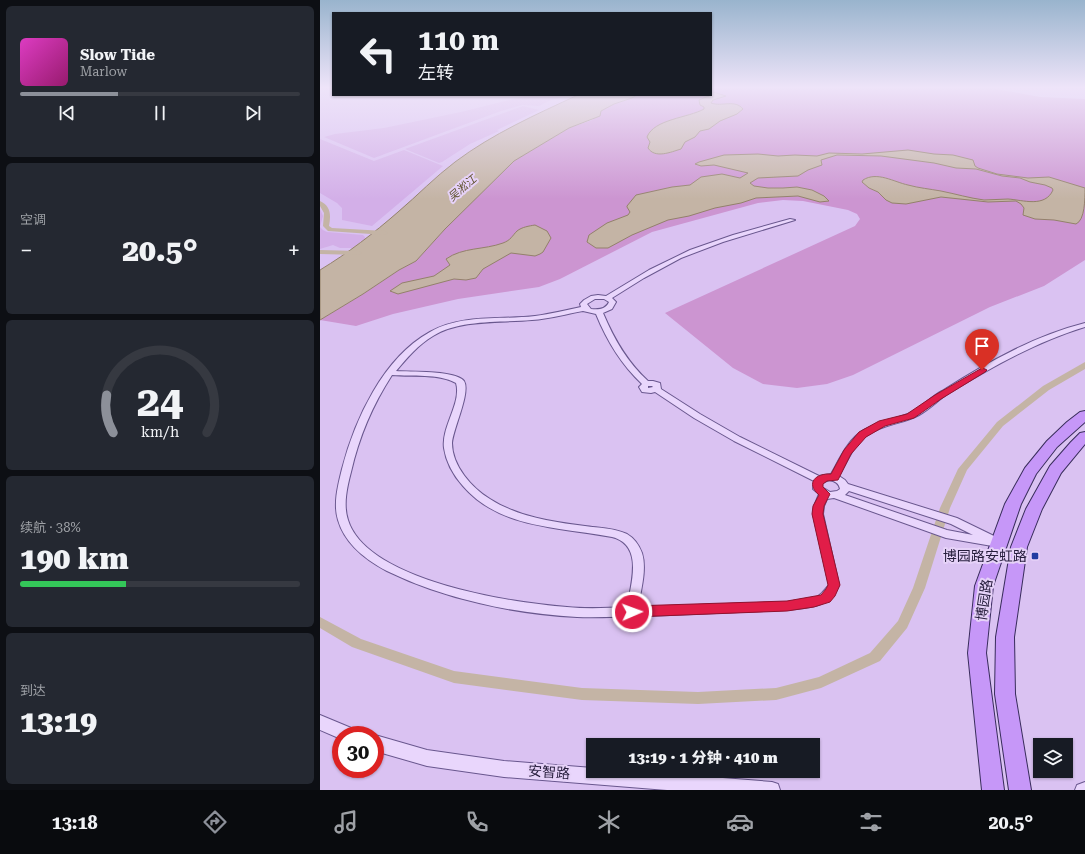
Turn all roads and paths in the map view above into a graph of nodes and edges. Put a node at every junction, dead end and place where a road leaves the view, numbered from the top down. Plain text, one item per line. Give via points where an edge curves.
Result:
1 (792, 220) dead end
2 (607, 298) junction
3 (584, 308) junction
4 (599, 312) junction
5 (1085, 325) edge
6 (390, 373) junction
7 (1085, 415) edge
8 (1082, 443) edge
9 (834, 478) junction
10 (819, 480) junction
11 (845, 487) junction
12 (824, 494) junction
13 (837, 496) junction
14 (998, 542) junction
15 (632, 612) junction
16 (320, 722) edge
17 (332, 727) edge
18 (384, 746) edge
19 (1085, 789) edge
20 (772, 790) edge
21 (993, 790) edge
22 (1020, 790) edge
23 (1082, 790) edge

1 - 2 street via 684,255
2 - 3 street via 589,299 583,304
2 - 4 street via 612,300 612,306
3 - 4 street
3 - 6 street via 538,318 461,324 440,330 429,334 410,350
4 - 10 street via 618,353 646,384 643,387 645,390 656,389 737,439
5 - 9 street via 1014,353 944,393 911,416 882,423 873,428 853,444
6 - 15 street via 438,375 451,377 460,382 463,390 450,429 450,456 462,479 483,499 528,519 626,538 637,554
6 - 15 street via 371,404 350,454 341,504 343,519 349,532 366,553 394,570 428,584 491,601 570,612
7 - 14 main road, 博园路 via 1052,444 1030,472 1013,504
8 - 22 main road, 博园路 via 1055,470 1034,508 1019,547 1011,590 1005,637 1005,694
9 - 10 street via 825,477
9 - 11 street via 841,481
10 - 12 street via 818,489
11 - 13 street
11 - 14 street via 954,521
12 - 13 street
12 - 15 street via 818,506 818,514 834,585 825,598 787,606
13 - 14 street via 946,534
14 - 21 main road, 博园路 via 984,586 977,653
16 - 17 street
18 - 20 street, 安智路 via 427,758 504,769
19 - 23 street

